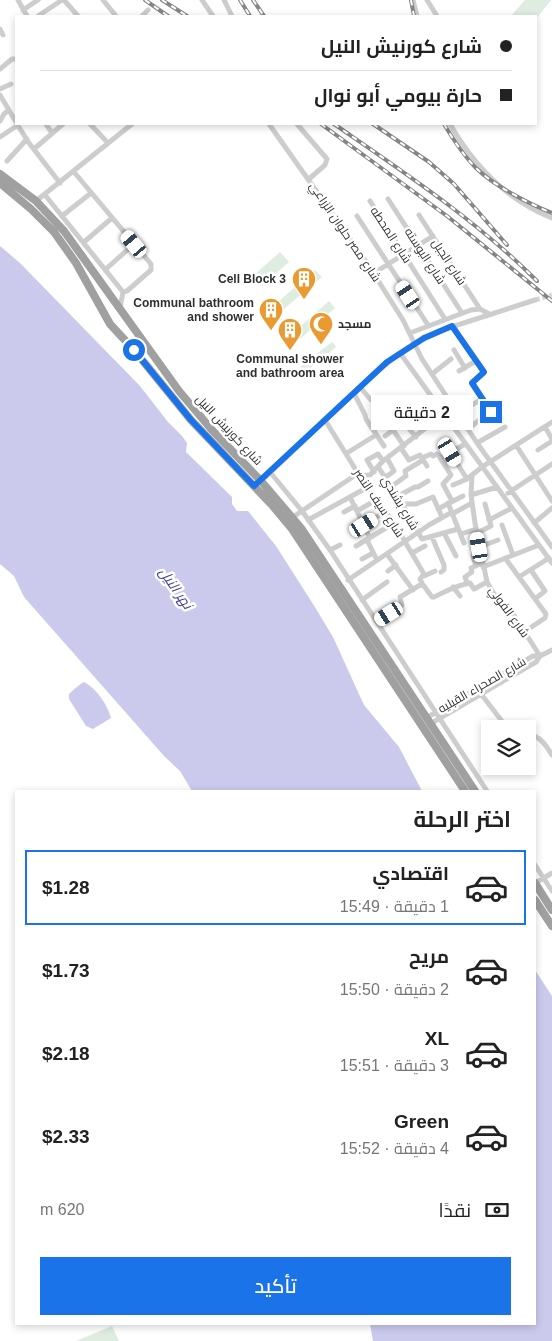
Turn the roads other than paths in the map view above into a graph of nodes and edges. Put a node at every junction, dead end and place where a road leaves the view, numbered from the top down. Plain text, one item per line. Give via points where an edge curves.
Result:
1 (18, 0) edge
2 (37, 0) edge
3 (63, 0) edge
4 (103, 0) edge
5 (202, 0) edge
6 (224, 0) edge
7 (413, 0) edge
8 (426, 0) edge
9 (24, 10) junction
10 (148, 10) dead end
11 (26, 15) edge
12 (40, 15) edge
13 (77, 15) edge
14 (115, 15) edge
15 (143, 15) edge
16 (212, 15) edge
17 (232, 15) edge
18 (417, 15) edge
19 (436, 15) edge
20 (0, 29) edge
21 (3, 35) dead end
22 (15, 59) edge
23 (0, 69) edge
24 (11, 84) dead end
25 (1, 87) edge
26 (0, 95) edge
27 (12, 111) edge
28 (0, 121) edge
29 (16, 125) edge
30 (18, 125) edge
31 (47, 125) edge
32 (62, 125) edge
33 (91, 125) edge
34 (131, 125) edge
35 (270, 125) edge
36 (298, 125) edge
37 (451, 125) edge
38 (52, 133) junction
39 (0, 137) edge
40 (27, 139) junction
41 (108, 143) junction
42 (34, 149) junction
43 (7, 161) dead end
44 (74, 172) junction
45 (0, 174) edge
46 (308, 179) junction
47 (0, 183) edge
48 (60, 183) junction
49 (91, 193) junction
50 (45, 195) junction
51 (388, 199) dead end
52 (370, 201) dead end
53 (36, 202) junction
54 (419, 215) dead end
55 (62, 216) junction
56 (357, 216) dead end
57 (112, 218) junction
58 (552, 218) edge
59 (433, 236) junction
60 (84, 242) junction
61 (134, 244) junction
62 (418, 246) junction
63 (404, 254) junction
64 (388, 264) junction
65 (106, 270) junction
66 (374, 273) junction
67 (123, 292) junction
68 (535, 300) tunnel mouth
69 (114, 302) junction
70 (480, 309) junction
71 (120, 310) junction
72 (101, 311) junction
73 (462, 313) junction
74 (489, 314) junction
75 (126, 318) junction
76 (445, 318) junction
77 (428, 325) junction
78 (452, 326) junction
79 (115, 330) junction
80 (410, 333) junction
81 (414, 344) junction
82 (454, 350) dead end
83 (400, 353) junction
84 (451, 359) dead end
85 (476, 361) junction
86 (432, 374) junction
87 (360, 387) junction
88 (354, 392) junction
89 (483, 398) junction
90 (444, 414) junction
91 (458, 414) junction
92 (326, 420) junction
93 (552, 422) edge
94 (389, 424) dead end
95 (505, 427) dead end
96 (545, 428) junction
97 (468, 429) junction
98 (393, 430) junction
99 (376, 434) junction
100 (385, 436) dead end
101 (416, 437) junction
102 (552, 440) edge
103 (465, 444) junction
104 (477, 444) junction
105 (516, 445) junction
106 (384, 446) dead end
107 (402, 447) junction
108 (538, 450) dead end
109 (450, 452) junction
110 (347, 453) junction
111 (440, 458) junction
112 (423, 459) junction
113 (385, 460) junction
114 (490, 462) junction
115 (552, 464) edge
116 (426, 466) dead end
117 (378, 467) junction
118 (482, 467) junction
119 (270, 472) junction
120 (374, 472) junction
121 (361, 475) junction
122 (536, 475) junction
123 (386, 477) junction
124 (469, 478) junction
125 (261, 481) junction
126 (428, 481) dead end
127 (454, 485) dead end
128 (254, 486) junction
129 (392, 486) junction
130 (368, 487) junction
131 (497, 487) junction
132 (510, 492) junction
133 (472, 494) junction
134 (398, 496) junction
135 (504, 496) junction
136 (350, 497) junction
137 (378, 499) junction
138 (552, 500) edge
139 (450, 502) junction
140 (472, 503) junction
141 (403, 504) junction
142 (485, 504) dead end
143 (464, 507) junction
144 (438, 508) junction
145 (512, 508) junction
146 (552, 508) edge
147 (356, 509) junction
148 (302, 511) junction
149 (386, 511) junction
150 (344, 512) dead end
151 (452, 513) junction
152 (293, 517) junction
153 (442, 517) junction
154 (308, 520) junction
155 (489, 520) junction
156 (394, 523) junction
157 (534, 523) junction
158 (502, 525) dead end
159 (364, 526) junction
160 (460, 531) junction
161 (476, 531) junction
162 (357, 532) dead end
163 (418, 532) junction
164 (444, 533) junction
165 (432, 537) junction
166 (369, 538) junction
167 (498, 540) dead end
168 (405, 542) junction
169 (464, 543) dead end
170 (340, 545) dead end
171 (539, 545) junction
172 (356, 546) dead end
173 (425, 546) dead end
174 (552, 548) edge
175 (330, 550) junction
176 (480, 550) junction
177 (373, 553) junction
178 (412, 553) junction
179 (387, 554) junction
180 (456, 556) dead end
181 (512, 556) junction
182 (506, 558) junction
183 (362, 559) dead end
184 (377, 560) junction
185 (550, 561) edge
186 (482, 565) junction
187 (396, 566) junction
188 (476, 566) junction
189 (531, 570) junction
190 (388, 571) dead end
191 (435, 571) dead end
192 (441, 572) dead end
193 (424, 576) junction
194 (519, 577) junction
195 (348, 580) junction
196 (387, 582) dead end
197 (487, 582) junction
198 (467, 583) junction
199 (423, 585) junction
200 (454, 587) junction
201 (412, 590) junction
202 (460, 596) dead end
203 (362, 600) junction
204 (535, 600) junction
205 (376, 622) junction
206 (524, 632) junction
207 (552, 650) edge
208 (540, 656) junction
209 (481, 694) junction
210 (436, 712) junction
211 (440, 718) junction
212 (501, 720) edge
213 (428, 721) junction
214 (536, 736) edge
215 (552, 755) edge
216 (463, 790) edge
217 (474, 790) edge
218 (486, 790) edge
219 (536, 866) edge
220 (552, 873) edge
221 (544, 878) junction
222 (536, 882) edge
223 (536, 885) edge
224 (552, 892) edge
225 (536, 902) edge
226 (552, 910) edge
227 (552, 926) edge

1 - 9 street
2 - 9 street
3 - 12 street
3 - 13 street
4 - 14 street
5 - 16 street
6 - 17 street
7 - 18 street
8 - 19 street
9 - 11 street
10 - 15 street
20 - 21 street
22 - 23 street
24 - 25 street
26 - 27 street
27 - 28 street via 4,114
29 - 39 street
30 - 40 street
31 - 38 street
32 - 38 street
33 - 41 street
34 - 41 street
35 - 46 street, شارع مصر حلوان الزراعي
36 - 46 street via 327,159
37 - 58 street via 484,173 515,199
38 - 42 street
40 - 42 street
40 - 43 street
41 - 44 street
42 - 48 street
44 - 48 street
44 - 49 street
45 - 53 highway, شارع كورنيش النيل
46 - 66 street, شارع مصر حلوان الزراعي
47 - 72 highway, شارع كورنيش النيل via 58,237 76,263
48 - 50 street
49 - 55 street
49 - 57 street
50 - 53 street
50 - 55 street
51 - 62 street, شارع البوسته
52 - 63 street, شارع المحطه
53 - 69 highway, شارع كورنيش النيل via 71,240
54 - 59 street, شارع الجبل
55 - 60 street
56 - 64 street
57 - 60 street
57 - 61 street
59 - 62 street
59 - 70 street, شارع الجبل
60 - 65 street
61 - 65 street
61 - 67 street via 151,267 127,292
62 - 63 street
62 - 73 street, شارع البوسته
63 - 64 street
63 - 76 street, شارع المحطه
64 - 66 street
64 - 77 street
65 - 67 street
66 - 80 street, شارع مصر حلوان الزراعي
67 - 71 street
68 - 74 street
69 - 71 highway, شارع كورنيش النيل
69 - 72 highway via 110,310
70 - 73 street
70 - 74 street
71 - 75 highway, شارع كورنيش النيل
72 - 79 highway, شارع كورنيش النيل
73 - 76 street
74 - 78 street
75 - 79 highway via 117,321
75 - 125 highway, شارع كورنيش النيل via 188,403
76 - 77 street
77 - 80 street
78 - 81 street
78 - 85 street
79 - 128 highway, شارع كورنيش النيل via 191,420
80 - 81 street, شارع مصر حلوان الزراعي
81 - 83 street
81 - 86 street, شارع مصر حلوان الزراعي
82 - 85 street via 462,369
83 - 87 street
83 - 90 street
84 - 86 street
85 - 89 street via 484,373 472,383
86 - 91 street, شارع مصر حلوان الزراعي
87 - 88 street
87 - 101 street via 371,400 390,406
88 - 92 street
88 - 99 street
89 - 91 street
89 - 97 street via 491,412
90 - 101 street
90 - 103 street
91 - 97 street, شارع مصر حلوان الزراعي
92 - 110 street, شارع سيف النصر
92 - 119 street
93 - 96 street
94 - 98 street
95 - 104 street
96 - 102 street
96 - 105 street
97 - 104 street, شارع مصر حلوان الزراعي
98 - 100 street
98 - 107 street
99 - 106 street
99 - 110 street
101 - 107 street
102 - 108 street
103 - 109 street
103 - 118 street
104 - 114 street, شارع مصر حلوان الزراعي
105 - 114 street
105 - 122 street
107 - 112 street via 408,460 420,455
107 - 113 street
109 - 111 street
109 - 124 street
110 - 121 street, شارع سيف النصر
111 - 112 street via 437,454 430,454
111 - 139 street via 451,475 443,484
112 - 116 street
112 - 129 street via 404,471 406,476
113 - 117 street
113 - 120 street via 378,454 368,460
113 - 123 street via 394,471
114 - 118 street
114 - 132 street, شارع مصر حلوان الزراعي
115 - 122 street
117 - 120 street
117 - 123 street, شارع بشندي
118 - 124 street
118 - 131 street
119 - 125 street
119 - 148 street
120 - 121 street via 369,476
121 - 130 street, شارع سيف النصر
121 - 148 street via 354,476
122 - 132 street
122 - 138 street
123 - 129 street, شارع بشندي
124 - 127 street
124 - 133 street, شارع الفولي
125 - 128 street
125 - 152 highway, شارع كورنيش النيل
126 - 134 street
128 - 216 highway, شارع كورنيش النيل via 292,529
129 - 134 street, شارع بشندي
130 - 136 street
130 - 137 street, شارع سيف النصر
131 - 133 street
131 - 135 street
132 - 135 street
132 - 157 street, شارع مصر حلوان الزراعي
133 - 140 street, شارع الفولي
134 - 141 street, شارع بشندي
135 - 145 street
136 - 147 street
136 - 154 street
137 - 147 street
137 - 149 street, شارع سيف النصر
139 - 143 street via 461,497
139 - 144 street
139 - 151 street
140 - 143 street
140 - 161 street, شارع الفولي
141 - 144 street via 418,503 432,497
141 - 163 street, شارع بشندي
142 - 155 street
143 - 151 street
144 - 153 street
145 - 155 street
145 - 171 street
146 - 157 street
147 - 150 street
147 - 159 street
148 - 152 street
148 - 154 street
149 - 156 street, شارع سيف النصر
149 - 159 street
151 - 153 street
151 - 160 street
152 - 213 highway, شارع كورنيش النيل
153 - 163 street
154 - 175 street
155 - 161 street via 490,527
156 - 166 street
156 - 168 street, شارع سيف النصر
157 - 174 street, شارع مصر حلوان الزراعي
158 - 181 street
159 - 162 street
159 - 166 street
160 - 161 street
160 - 164 street
160 - 169 street
161 - 176 street, شارع الفولي
163 - 165 street, شارع بشندي via 422,538
163 - 168 street
164 - 165 street
164 - 180 street
165 - 192 street via 444,565
166 - 172 street
166 - 177 street
167 - 176 street
168 - 178 street, شارع سيف النصر
168 - 179 street
170 - 175 street
171 - 181 street
171 - 185 street
173 - 178 street
175 - 195 street
176 - 186 street, شارع الفولي
176 - 188 street via 473,556
177 - 183 street
177 - 184 street
178 - 193 street, شارع سيف النصر
179 - 184 street
179 - 187 street
181 - 182 street
182 - 186 street
182 - 194 street
184 - 195 street
185 - 189 street
186 - 188 street
186 - 197 street, شارع الفولي
187 - 190 street
187 - 201 street
188 - 198 street via 465,577
189 - 194 street
189 - 204 street via 545,592
191 - 193 street
193 - 199 street via 420,579
194 - 204 street
195 - 203 street
196 - 203 street
197 - 198 street via 474,589
197 - 206 street, شارع الفولي
198 - 200 street
199 - 200 street via 434,597
199 - 201 street
200 - 202 street
201 - 205 street via 400,597 402,605
203 - 205 street
204 - 206 street via 546,616
205 - 210 street
206 - 208 street, شارع الفولي
207 - 208 street, شارع الصحراء القبليه
208 - 209 street, شارع الصحراء القبليه via 536,662
208 - 210 street, شارع الصحراء القبليه via 533,656
209 - 211 street, شارع الصحراء القبليه
209 - 212 street
210 - 211 street
210 - 213 street, شارع الصحراء القبليه
211 - 213 street, شارع الصحراء القبليه
211 - 218 street
213 - 217 highway, شارع كورنيش النيل
214 - 215 street
219 - 221 street
220 - 221 street
221 - 222 street
221 - 224 street
223 - 226 highway
225 - 227 highway

